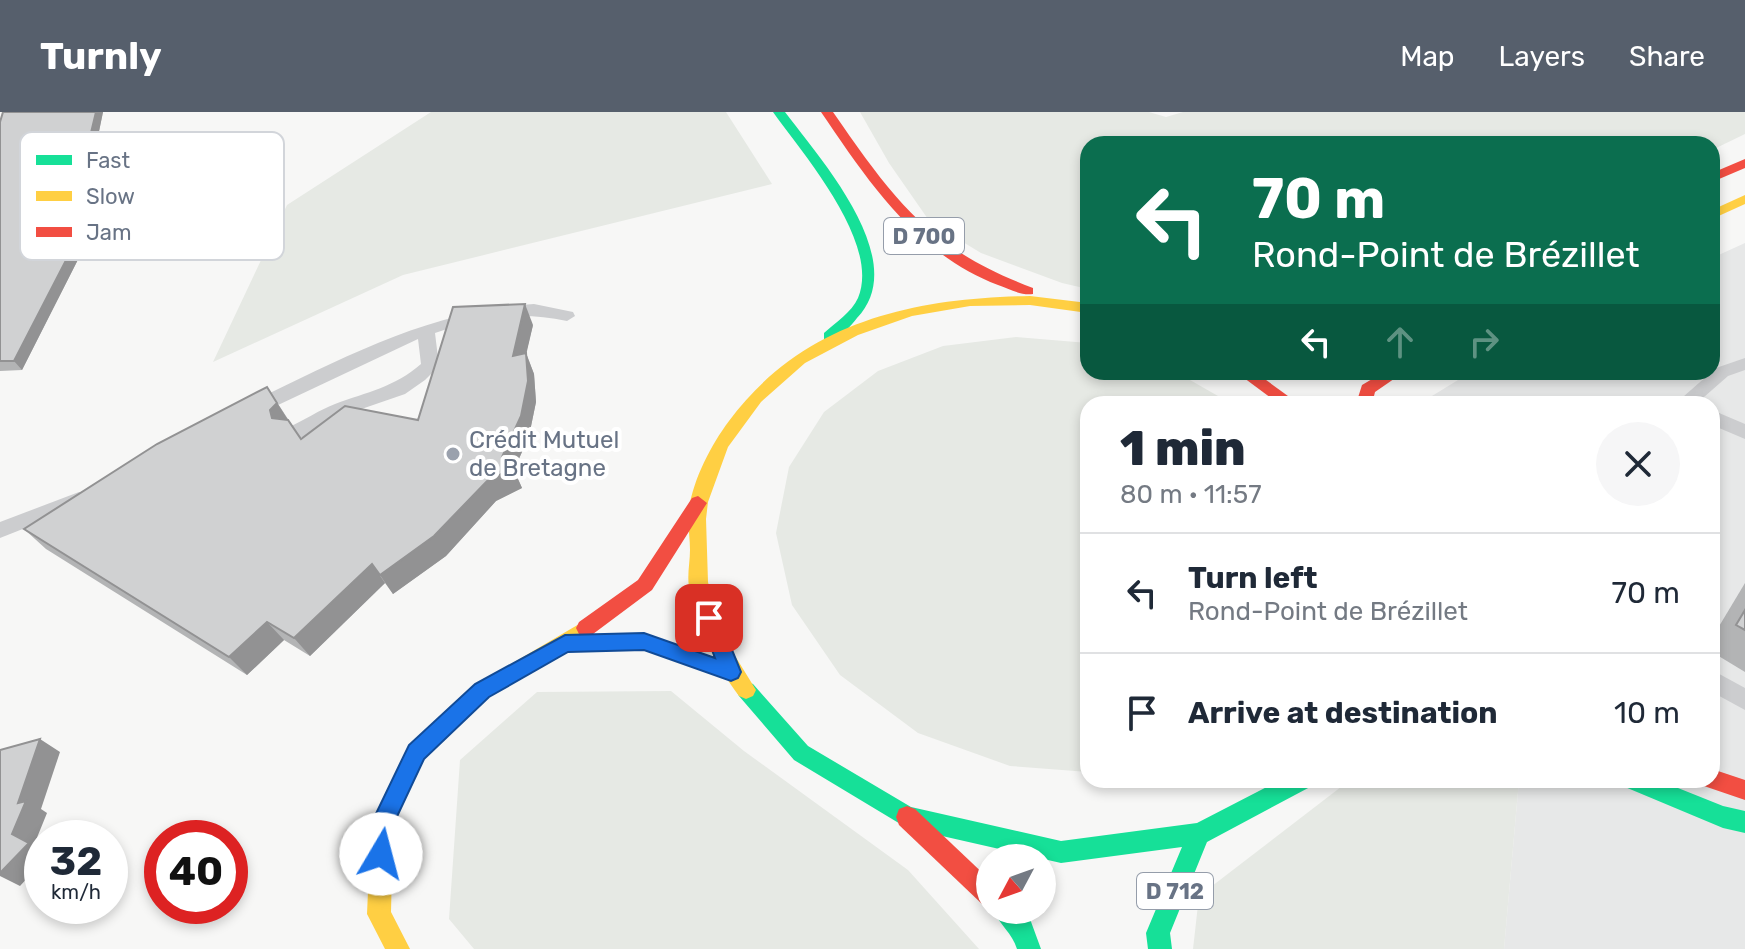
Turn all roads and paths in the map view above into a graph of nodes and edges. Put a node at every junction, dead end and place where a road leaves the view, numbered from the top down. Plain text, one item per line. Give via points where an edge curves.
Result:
1 (779, 112) edge
2 (827, 112) edge
3 (1745, 163) edge
4 (1720, 174) edge
5 (1745, 199) edge
6 (1720, 211) edge
7 (1065, 303) junction
8 (1080, 306) edge
9 (567, 316) dead end
10 (426, 332) junction
11 (824, 343) junction
12 (1745, 364) edge
13 (1720, 374) edge
14 (1256, 380) edge
15 (1383, 380) edge
16 (1712, 380) edge
17 (1279, 396) edge
18 (1366, 396) edge
19 (1694, 396) edge
20 (241, 415) edge
21 (1720, 421) edge
22 (296, 432) edge
23 (1745, 432) edge
24 (98, 491) edge
25 (698, 503) junction
26 (0, 530) edge
27 (565, 644) junction
28 (731, 672) junction
29 (1720, 685) edge
30 (1745, 700) edge
31 (1720, 782) edge
32 (1287, 788) edge
33 (1652, 788) edge
34 (1745, 790) edge
35 (907, 817) junction
36 (1745, 822) edge
37 (1199, 834) junction
38 (976, 883) edge
39 (1019, 924) edge
40 (398, 949) edge
41 (1029, 949) edge
42 (1160, 949) edge

1 - 11 main road, D 700 via 850,215 869,256 868,294
2 - 7 main road, D 700 via 877,184 927,239 982,276
3 - 4 main road
5 - 6 main road
7 - 8 main road
7 - 11 main road via 976,300 899,313
9 - 10 lane via 527,307 469,315
10 - 20 lane
10 - 22 lane via 430,366 415,381
11 - 25 main road via 769,382 723,439
12 - 13 lane
14 - 17 main road
15 - 18 main road
16 - 19 lane
21 - 23 lane
24 - 26 lane
25 - 27 main road via 645,585
25 - 28 main road via 699,591
27 - 28 main road via 644,642
27 - 40 main road via 482,691 416,752 382,824 379,914
28 - 35 main road via 801,753
29 - 30 lane
31 - 34 main road
32 - 37 main road
33 - 36 main road
35 - 37 main road via 1061,852
35 - 38 main road
37 - 42 main road, D 712 via 1158,933
39 - 41 main road

